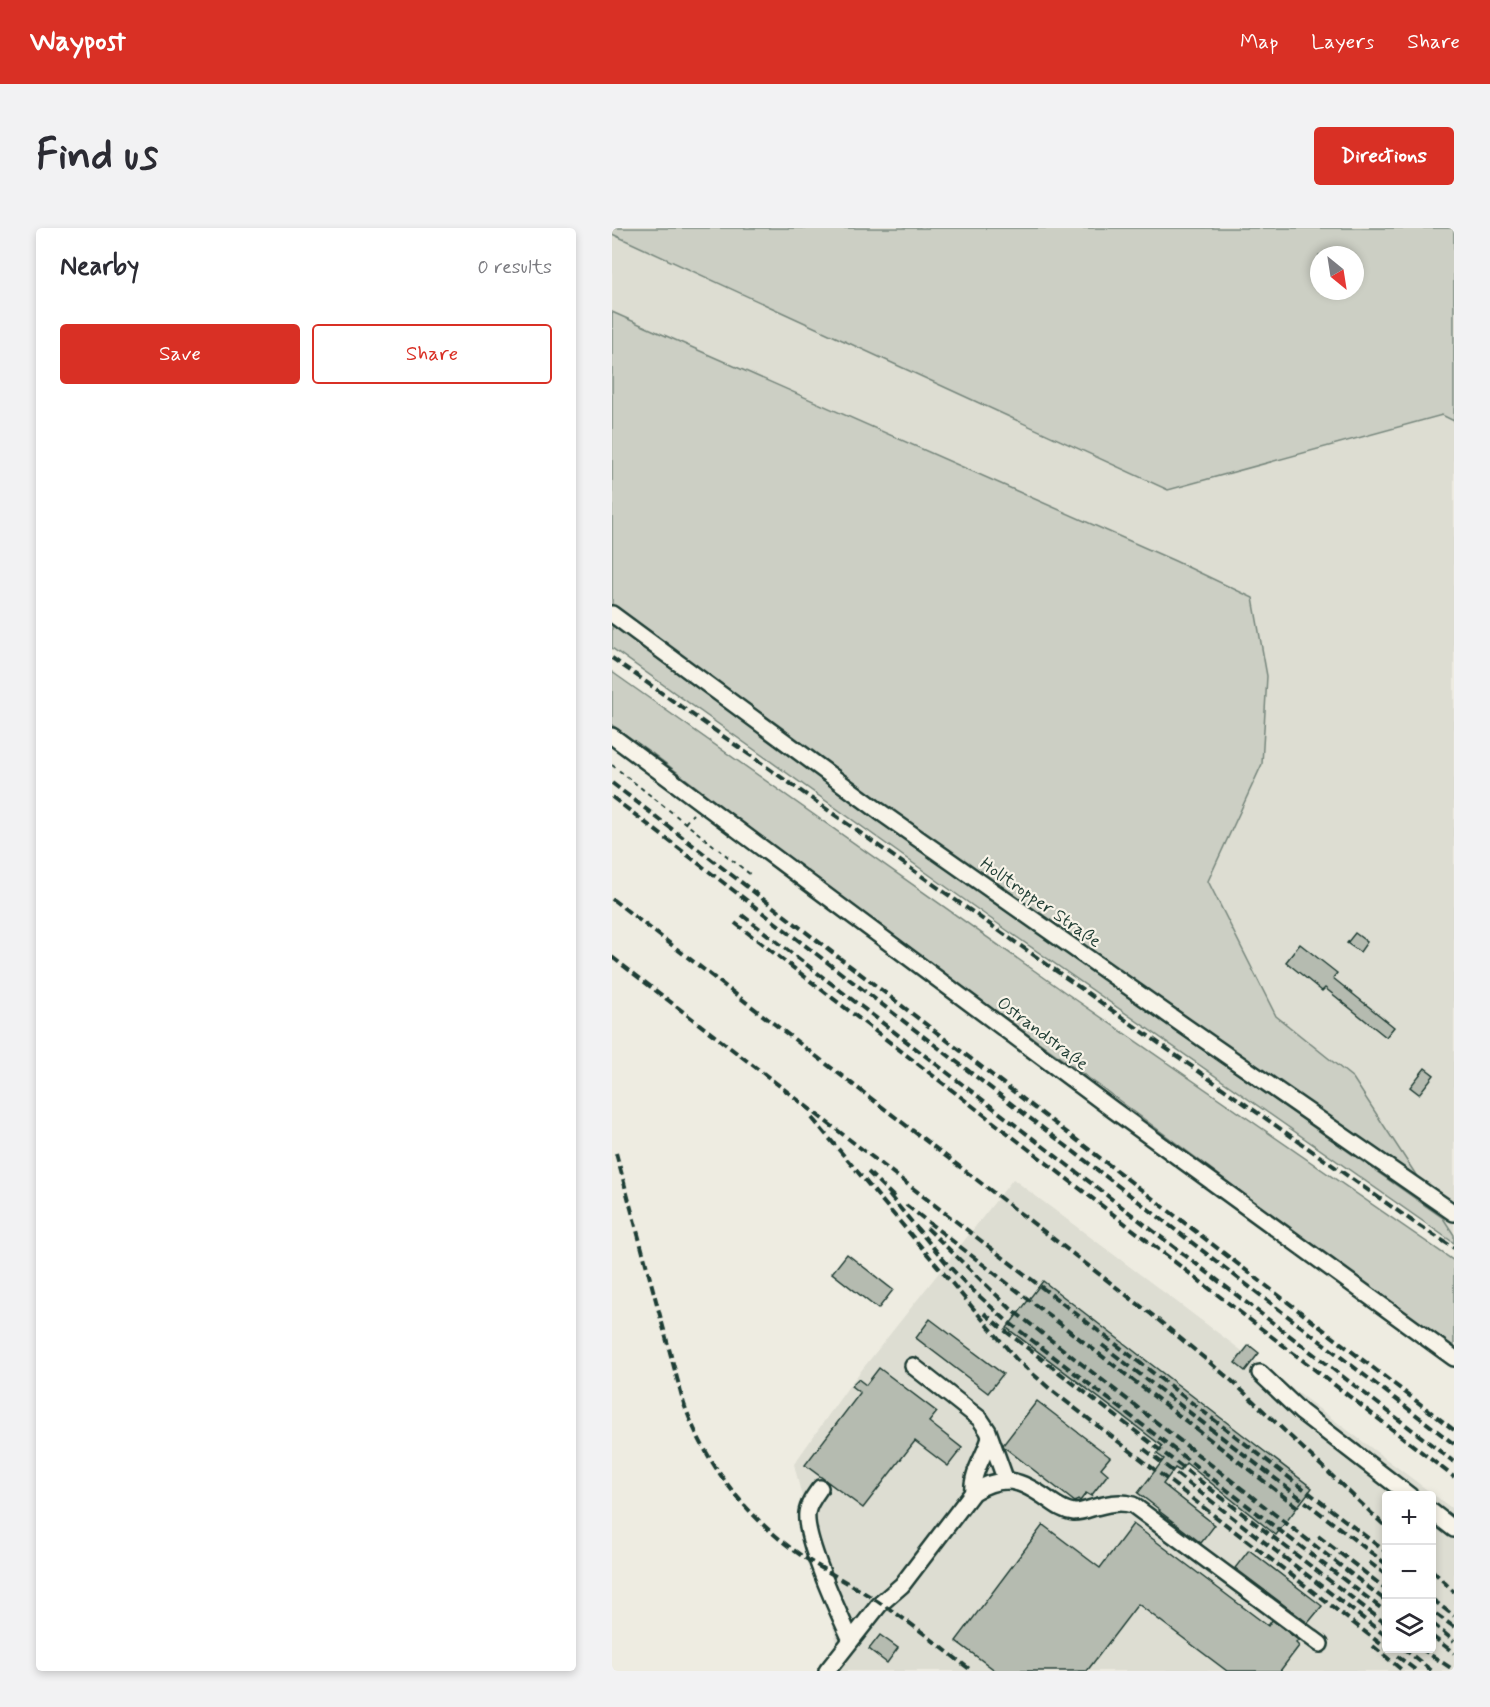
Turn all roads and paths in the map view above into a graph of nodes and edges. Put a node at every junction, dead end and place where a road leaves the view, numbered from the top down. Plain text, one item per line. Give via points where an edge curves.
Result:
1 (612, 614) edge
2 (612, 736) edge
3 (612, 765) edge
4 (751, 875) dead end
5 (1454, 1212) edge
6 (1454, 1358) edge
7 (913, 1366) dead end
8 (1260, 1373) dead end
9 (990, 1438) junction
10 (1006, 1481) junction
11 (820, 1488) dead end
12 (1404, 1491) edge
13 (973, 1492) junction
14 (1436, 1516) edge
15 (1454, 1529) edge
16 (851, 1640) junction
17 (1320, 1644) dead end
18 (827, 1671) edge

1 - 5 lane, Holltropper Straße via 879,811
2 - 6 lane, Ostrandstraße
3 - 4 path
7 - 9 lane via 974,1413
8 - 12 lane via 1301,1412
9 - 10 lane
9 - 13 lane via 973,1479
10 - 13 lane
10 - 17 lane via 1024,1484 1075,1512 1115,1503 1133,1505
11 - 16 lane via 808,1509 808,1523
13 - 16 lane via 902,1585 879,1605
14 - 15 lane
16 - 18 lane

